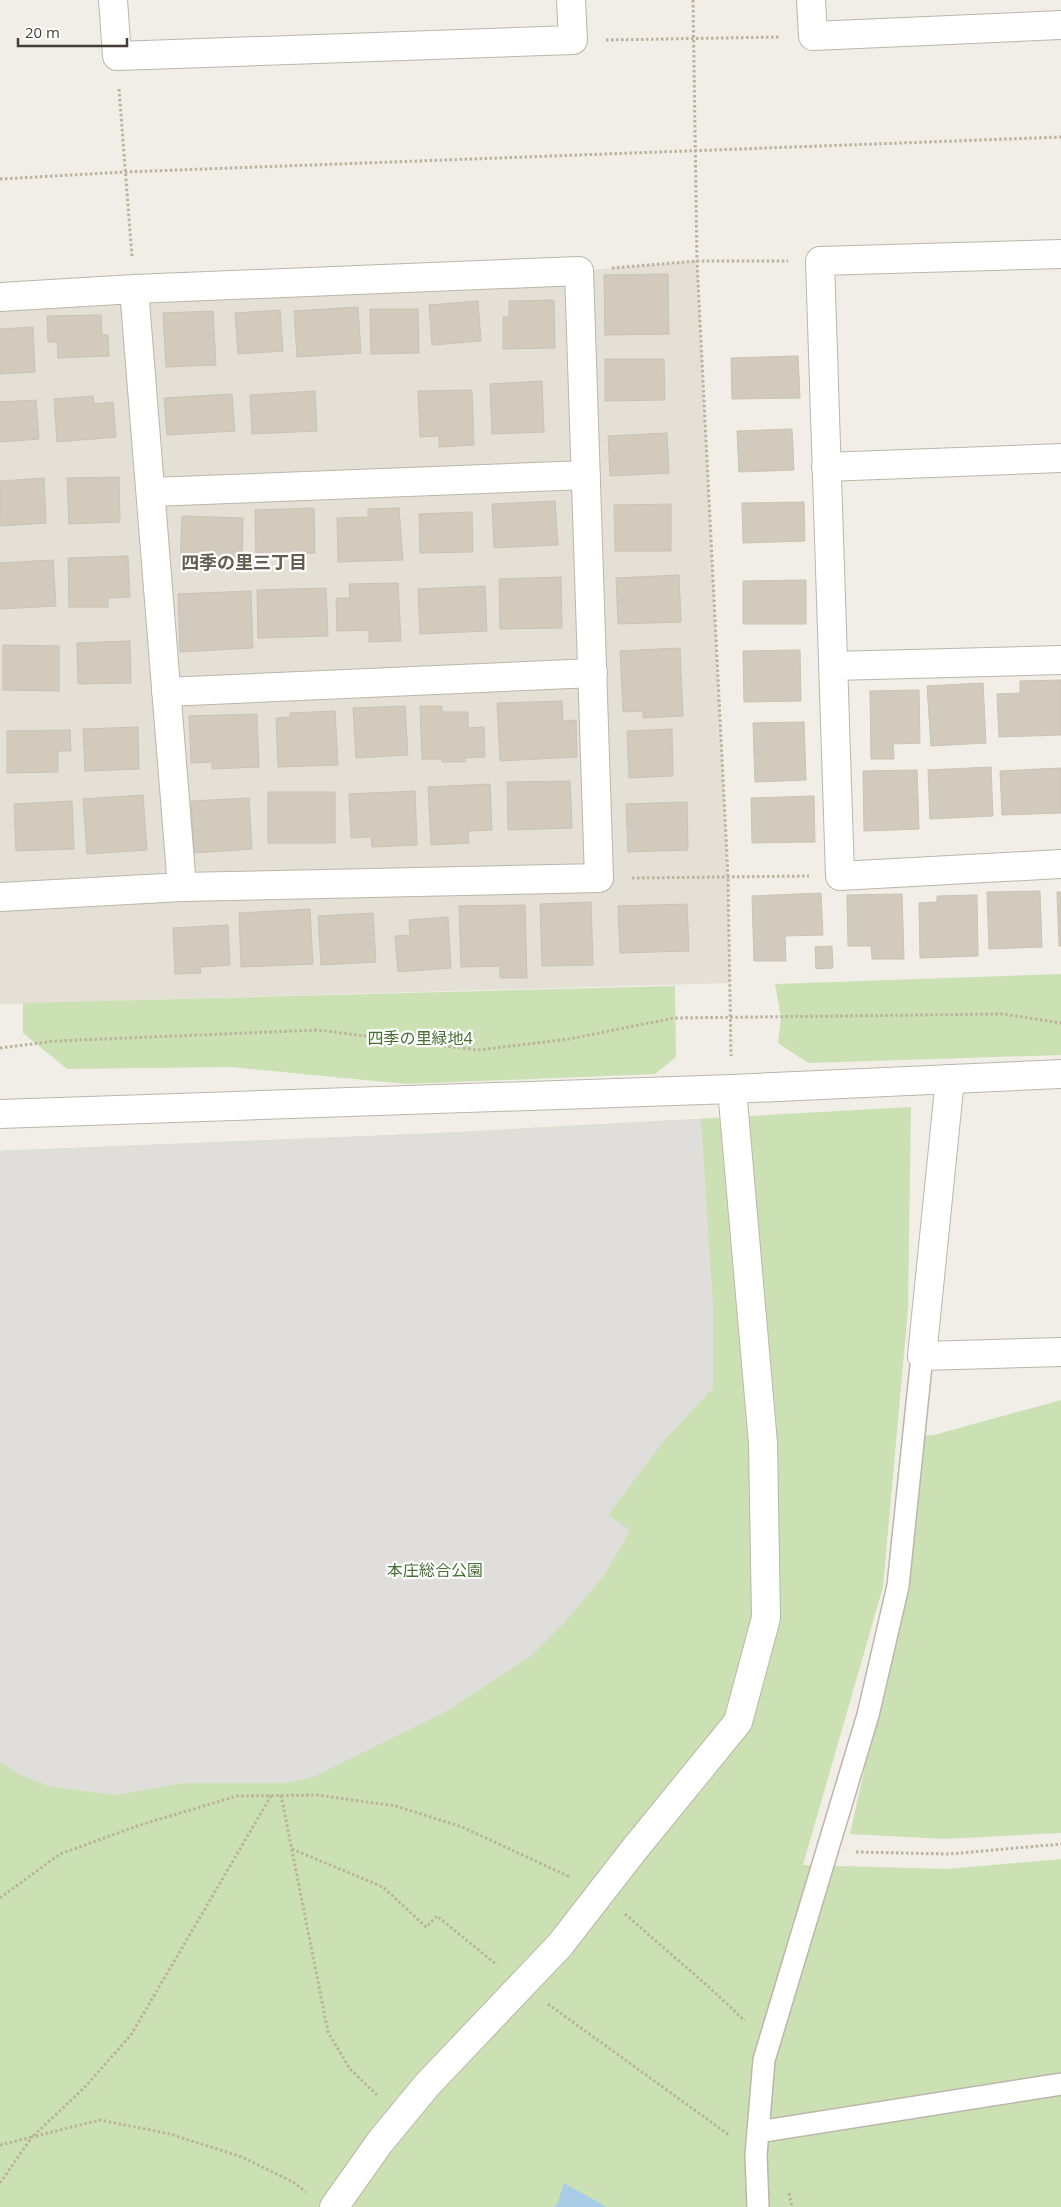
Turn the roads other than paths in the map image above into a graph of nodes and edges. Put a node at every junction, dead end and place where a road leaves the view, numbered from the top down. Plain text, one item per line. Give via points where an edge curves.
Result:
1 (113, 0) edge
2 (571, 0) edge
3 (811, 0) edge
4 (1061, 25) edge
5 (1061, 254) edge
6 (134, 289) junction
7 (0, 297) edge
8 (1061, 458) edge
9 (826, 467) junction
10 (586, 475) junction
11 (151, 492) junction
12 (1061, 660) edge
13 (833, 666) junction
14 (592, 673) junction
15 (166, 692) junction
16 (1061, 864) edge
17 (182, 887) junction
18 (0, 897) edge
19 (1061, 1074) edge
20 (950, 1079) junction
21 (732, 1090) junction
22 (0, 1114) edge
23 (1061, 1352) edge
24 (922, 1356) junction
25 (1061, 2084) edge
26 (758, 2132) junction
27 (334, 2207) edge
28 (758, 2207) edge

1 - 2 street via 116,56 573,40
3 - 4 street via 813,36
5 - 9 street via 820,261
6 - 7 street
6 - 10 street via 579,271
6 - 11 street
8 - 9 street
9 - 13 street
10 - 11 street
10 - 14 street
11 - 15 street
12 - 13 street
13 - 16 street via 840,876
14 - 15 street
14 - 17 street via 599,878
15 - 17 street
17 - 18 street
19 - 20 street
20 - 21 street
20 - 24 street
21 - 22 street
21 - 27 street via 763,1443 766,1618 738,1722 560,1945 401,2116
23 - 24 street
24 - 26 lane via 898,1586 868,1715 768,2043
25 - 26 lane
26 - 28 lane

